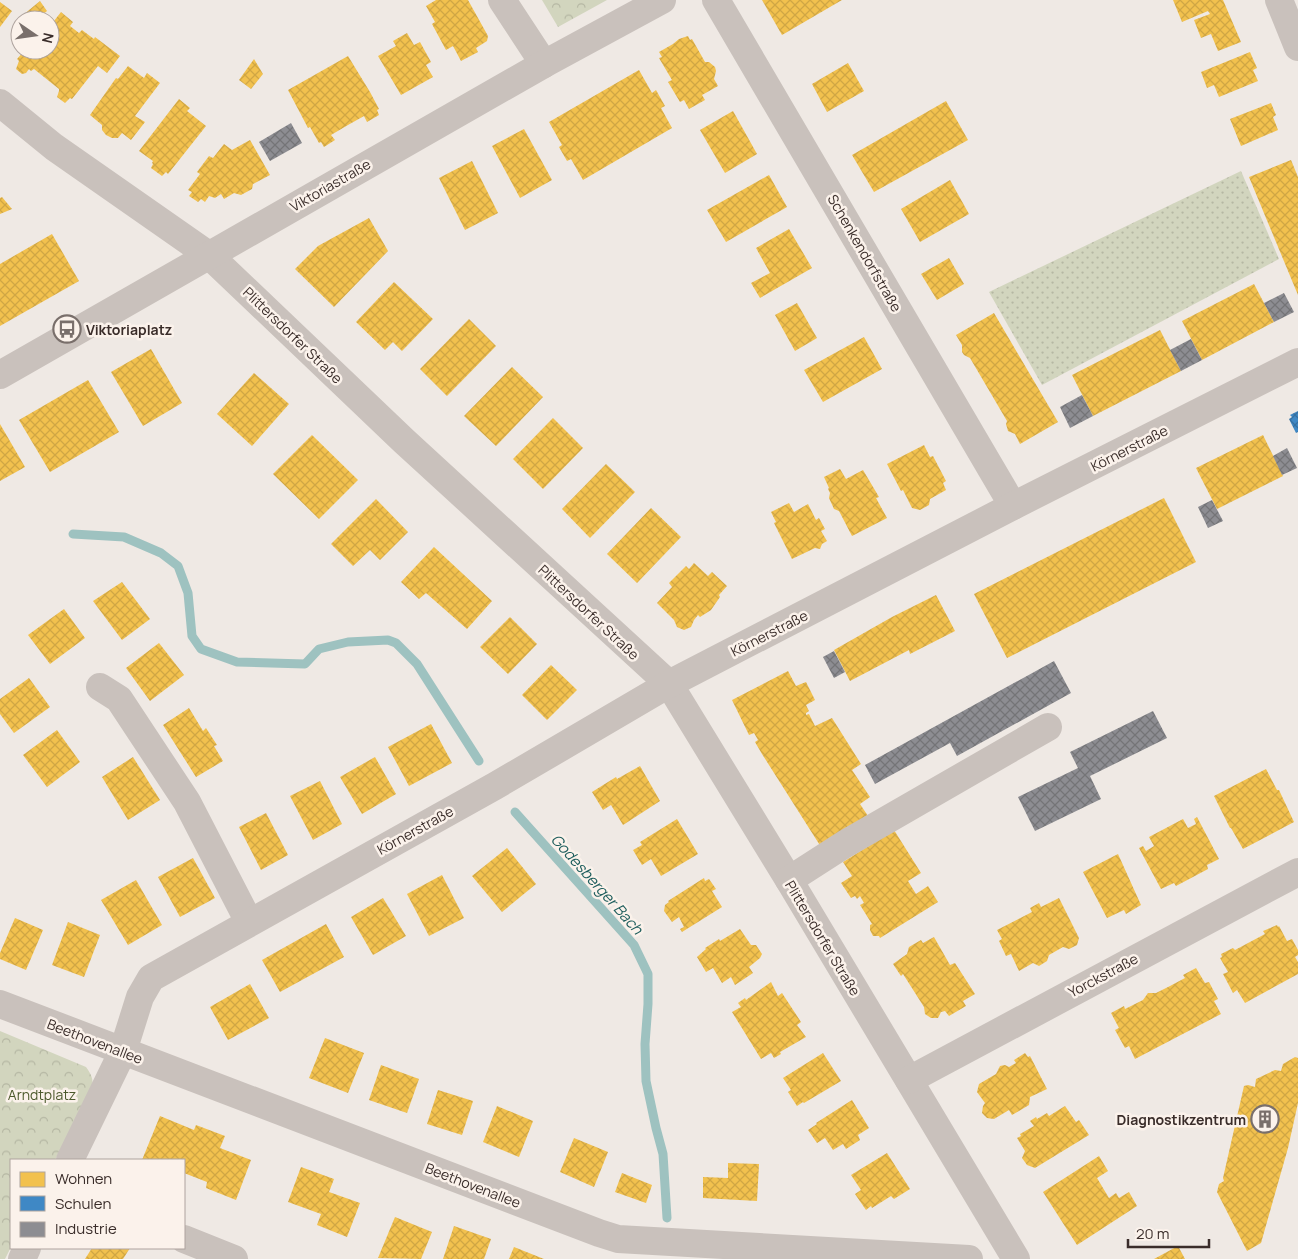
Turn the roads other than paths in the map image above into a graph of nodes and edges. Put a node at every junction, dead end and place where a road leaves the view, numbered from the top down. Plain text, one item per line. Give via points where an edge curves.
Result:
1 (502, 0) edge
2 (662, 0) edge
3 (716, 0) edge
4 (1279, 0) edge
5 (1298, 47) edge
6 (544, 64) junction
7 (0, 103) edge
8 (210, 256) junction
9 (1298, 362) edge
10 (0, 375) edge
11 (1013, 506) junction
12 (669, 684) junction
13 (100, 687) dead end
14 (1048, 727) dead end
15 (1298, 872) edge
16 (789, 880) junction
17 (249, 922) junction
18 (0, 1004) edge
19 (123, 1052) junction
20 (909, 1080) junction
21 (70, 1159) edge
22 (185, 1239) edge
23 (234, 1259) edge
24 (969, 1259) edge
25 (1016, 1259) edge

1 - 6 street
2 - 6 street, Viktoriastraße
3 - 11 street, Schenkendorfstraße
4 - 5 street
6 - 8 street, Viktoriastraße
7 - 8 street, Plittersdorfer Straße via 54,147
8 - 10 street, Viktoriastraße
8 - 12 street, Plittersdorfer Straße via 397,434
9 - 11 street, Körnerstraße
11 - 12 street, Körnerstraße
12 - 16 street, Plittersdorfer Straße
12 - 17 street, Körnerstraße via 495,786
13 - 17 street via 119,699 188,802
14 - 16 street
15 - 20 street, Yorckstraße
16 - 20 street, Plittersdorfer Straße
17 - 19 street, Körnerstraße via 151,978 140,997
18 - 19 street, Beethovenallee
19 - 21 street
19 - 24 street, Beethovenallee via 618,1239
20 - 25 street, Plittersdorfer Straße
22 - 23 street

